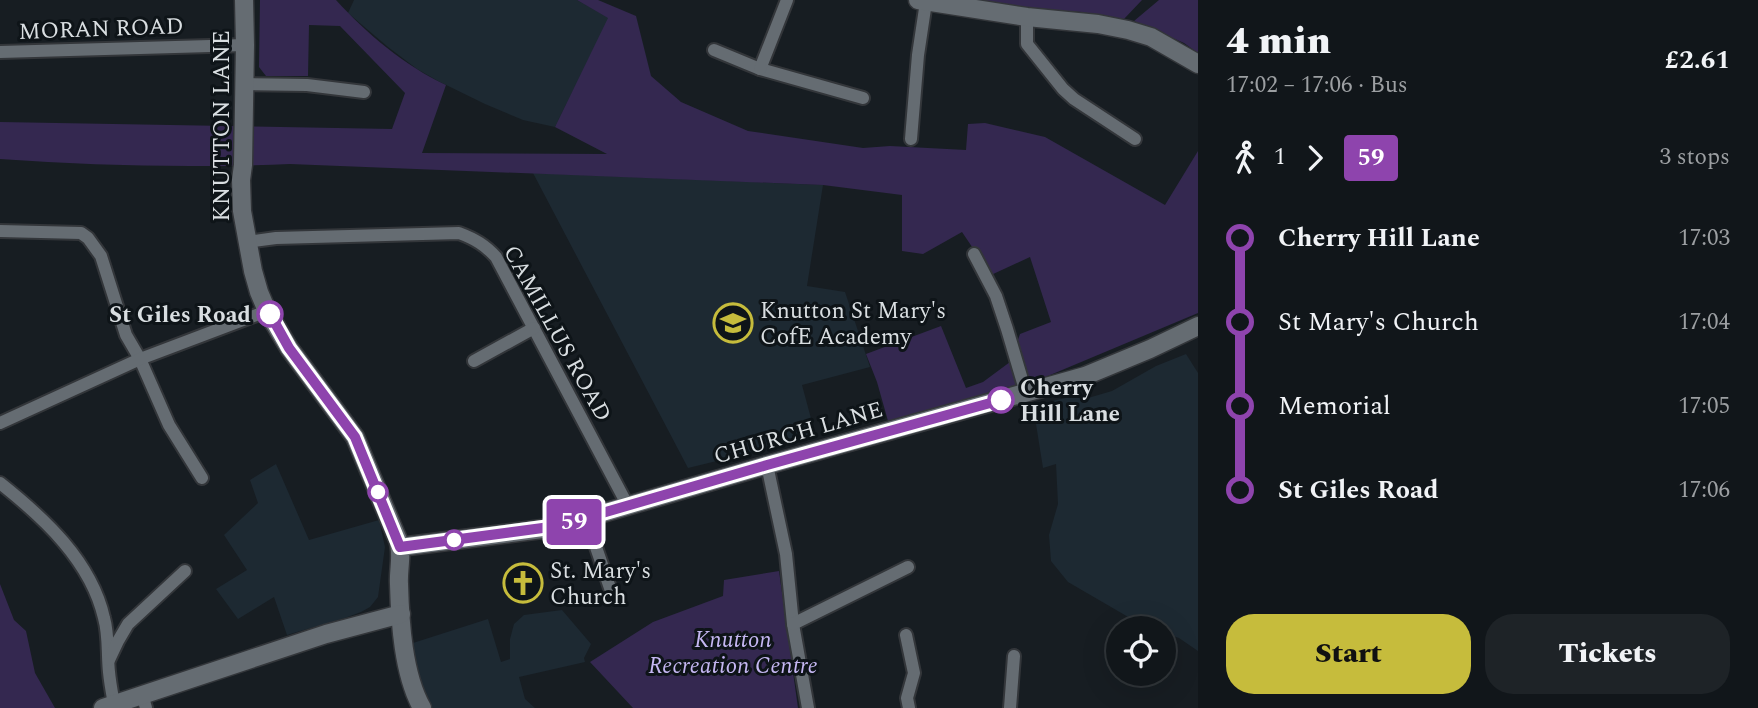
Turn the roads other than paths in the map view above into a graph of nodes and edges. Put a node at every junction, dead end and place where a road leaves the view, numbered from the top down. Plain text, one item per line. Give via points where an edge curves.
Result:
1 (244, 0) edge
2 (787, 0) edge
3 (922, 1) edge
4 (1027, 18) junction
5 (245, 44) junction
6 (714, 50) dead end
7 (0, 52) edge
8 (1198, 64) edge
9 (760, 69) junction
10 (244, 84) junction
11 (364, 93) dead end
12 (863, 98) dead end
13 (911, 139) dead end
14 (1135, 139) dead end
15 (0, 231) edge
16 (247, 242) junction
17 (974, 254) dead end
18 (267, 311) junction
19 (1198, 326) edge
20 (534, 328) junction
21 (140, 359) junction
22 (474, 361) dead end
23 (1026, 393) junction
24 (0, 423) edge
25 (767, 465) junction
26 (202, 478) dead end
27 (0, 483) edge
28 (628, 506) junction
29 (586, 519) junction
30 (400, 547) junction
31 (908, 567) dead end
32 (185, 571) dead end
33 (610, 588) dead end
34 (401, 614) junction
35 (104, 616) junction
36 (128, 624) junction
37 (793, 624) junction
38 (906, 635) dead end
39 (1014, 656) dead end
40 (108, 662) junction
41 (144, 701) edge
42 (108, 706) edge
43 (422, 708) edge
44 (808, 708) edge
45 (909, 708) edge
46 (1010, 708) edge

1 - 5 main road, KNUTTON LANE
2 - 9 street
3 - 4 main road
3 - 13 street
4 - 8 main road via 1128,30 1152,37
4 - 14 street via 1027,44 1062,89
5 - 7 street, MORAN ROAD
5 - 10 main road, KNUTTON LANE
6 - 9 street
9 - 12 street
10 - 11 street via 307,85
10 - 16 main road, KNUTTON LANE via 241,180
15 - 21 street via 81,233 88,238 101,256 126,335
16 - 18 main road, KNUTTON LANE
16 - 20 street, CAMILLUS ROAD via 459,233 475,239 496,257
17 - 23 street via 996,296
18 - 21 street
18 - 30 main road, KNUTTON LANE via 355,437
19 - 23 main road, CHURCH LANE via 1086,376
20 - 22 street
20 - 28 street, CAMILLUS ROAD
21 - 24 street
21 - 26 street via 169,425
23 - 25 main road, CHURCH LANE
25 - 28 main road, CHURCH LANE
25 - 37 street via 786,554
27 - 35 street via 64,541 91,582
28 - 29 main road, CHURCH LANE
29 - 30 main road, CHURCH LANE
29 - 33 street
30 - 34 main road
31 - 37 street
32 - 36 street
34 - 41 main road via 326,634
34 - 43 main road via 407,665
35 - 36 street
35 - 40 street
36 - 40 street
37 - 44 street
38 - 45 street via 914,673
39 - 46 street
40 - 42 street
41 - 42 main road

